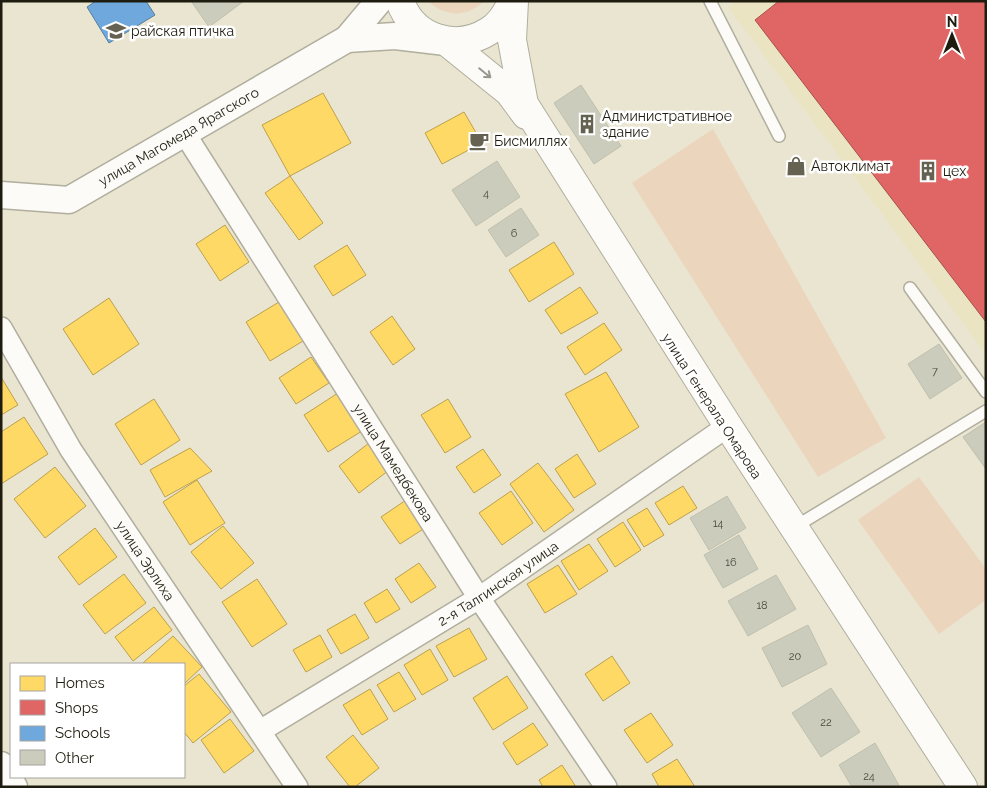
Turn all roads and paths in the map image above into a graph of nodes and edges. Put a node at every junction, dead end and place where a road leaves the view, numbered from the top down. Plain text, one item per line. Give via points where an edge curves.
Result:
1 (379, 1) edge
2 (400, 1) edge
3 (513, 1) edge
4 (710, 1) edge
5 (347, 39) junction
6 (447, 42) junction
7 (185, 134) junction
8 (779, 136) dead end
9 (1, 196) edge
10 (910, 288) dead end
11 (1, 328) edge
12 (986, 392) edge
13 (986, 411) edge
14 (727, 427) junction
15 (792, 528) junction
16 (479, 598) junction
17 (260, 731) junction
18 (298, 787) edge
19 (606, 787) edge
20 (959, 787) edge
21 (963, 787) edge

1 - 5 street
2 - 6 main road, улица Генерала Омарова via 417,27
3 - 6 main road via 502,20 489,31 467,40
3 - 14 main road, улица Генерала Омарова via 512,40 524,104
4 - 8 lane
5 - 6 street via 395,36
5 - 7 street, улица Магомеда Ярагского
6 -> 14 main road, улица Генерала Омарова via 509,92 520,106
7 - 9 street, улица Магомеда Ярагского via 69,200
7 - 16 street, улица Мамедбекова
10 - 12 lane
11 - 17 street, улица Эрлиха via 71,450
13 - 15 lane
14 - 15 main road, улица Генерала Омарова
14 - 16 street, 2-я Талгинская улица
15 - 20 main road, улица Генерала Омарова
15 - 21 main road, улица Генерала Омарова
16 - 17 street, 2-я Талгинская улица
16 - 19 street, улица Мамедбекова
17 - 18 street, улица Эрлиха

